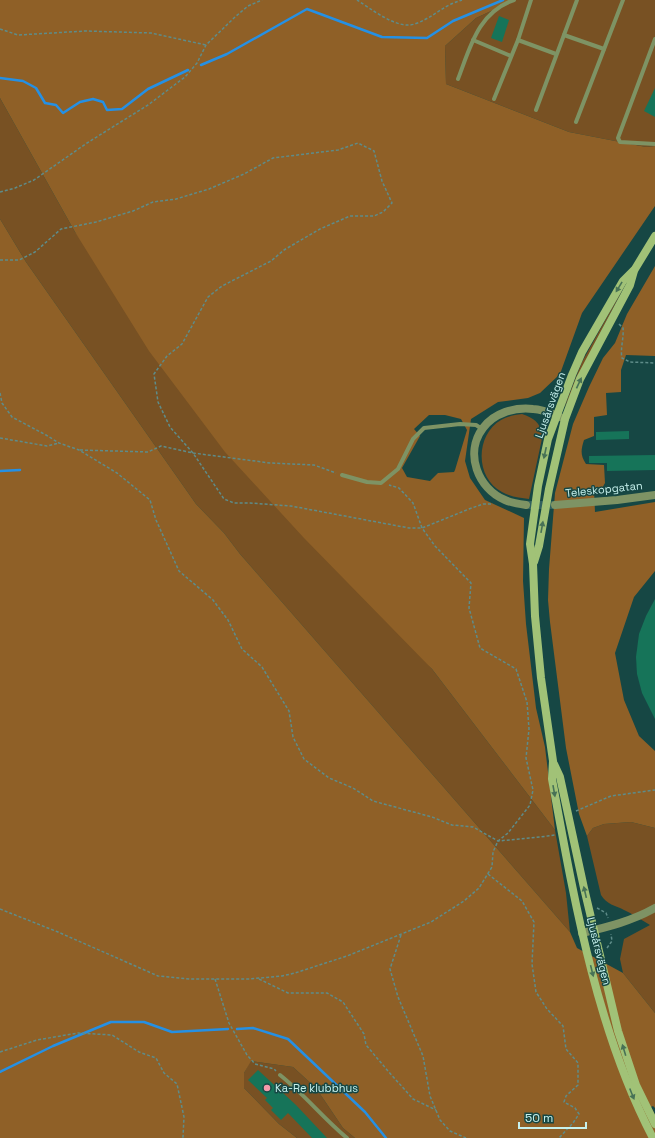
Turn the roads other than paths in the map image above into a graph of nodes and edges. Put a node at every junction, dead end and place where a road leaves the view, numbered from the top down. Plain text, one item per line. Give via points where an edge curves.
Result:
1 (514, 0) edge
2 (531, 0) edge
3 (577, 0) edge
4 (623, 0) edge
5 (564, 35) junction
6 (655, 39) edge
7 (473, 40) junction
8 (518, 40) junction
9 (604, 49) junction
10 (556, 54) junction
11 (511, 56) junction
12 (458, 79) dead end
13 (494, 99) dead end
14 (536, 110) dead end
15 (576, 122) dead end
16 (655, 144) edge
17 (655, 236) edge
18 (635, 269) junction
19 (556, 416) junction
20 (565, 419) junction
21 (482, 429) junction
22 (342, 475) road end
23 (655, 494) edge
24 (526, 505) tunnel mouth
25 (555, 505) tunnel mouth
26 (533, 564) junction
27 (553, 761) junction
28 (655, 908) edge
29 (595, 930) junction
30 (582, 933) junction
31 (280, 1074) road end
32 (655, 1124) edge
33 (346, 1138) edge
34 (653, 1138) edge

1 - 7 lane via 493,12 483,22
2 - 8 lane
3 - 5 lane
4 - 9 lane
5 - 9 lane
5 - 10 lane
6 - 16 lane via 618,138 620,142
7 - 11 lane
7 - 12 lane
8 - 10 lane
8 - 11 lane
9 - 15 lane
10 - 14 lane
11 - 13 lane
17 - 18 main road, Ljusårsvägen
18 -> 19 main road, Ljusårsvägen via 623,281 582,352
20 -> 18 main road, Ljusårsvägen via 580,379 630,285
19 - 20 street
19 - 21 street via 535,409 511,410 495,417
19 -> 26 main road, Ljusårsvägen via 548,439 537,493 530,544
26 -> 20 main road, Ljusårsvägen
21 - 22 lane via 476,424 424,428 413,439 398,469 381,483
21 - 24 street via 477,440 474,460 480,478 497,496 506,501
23 - 25 street, Teleskopgatan
26 - 27 main road, Ljusårsvägen via 541,678
29 -> 27 main road, Ljusårsvägen via 560,777
27 -> 30 main road, Ljusårsvägen via 552,779
28 - 29 street via 621,924
29 - 30 street
32 -> 29 main road, Ljusårsvägen via 634,1080 618,1031
30 -> 34 main road, Ljusårsvägen via 595,985 621,1066
31 - 33 lane

